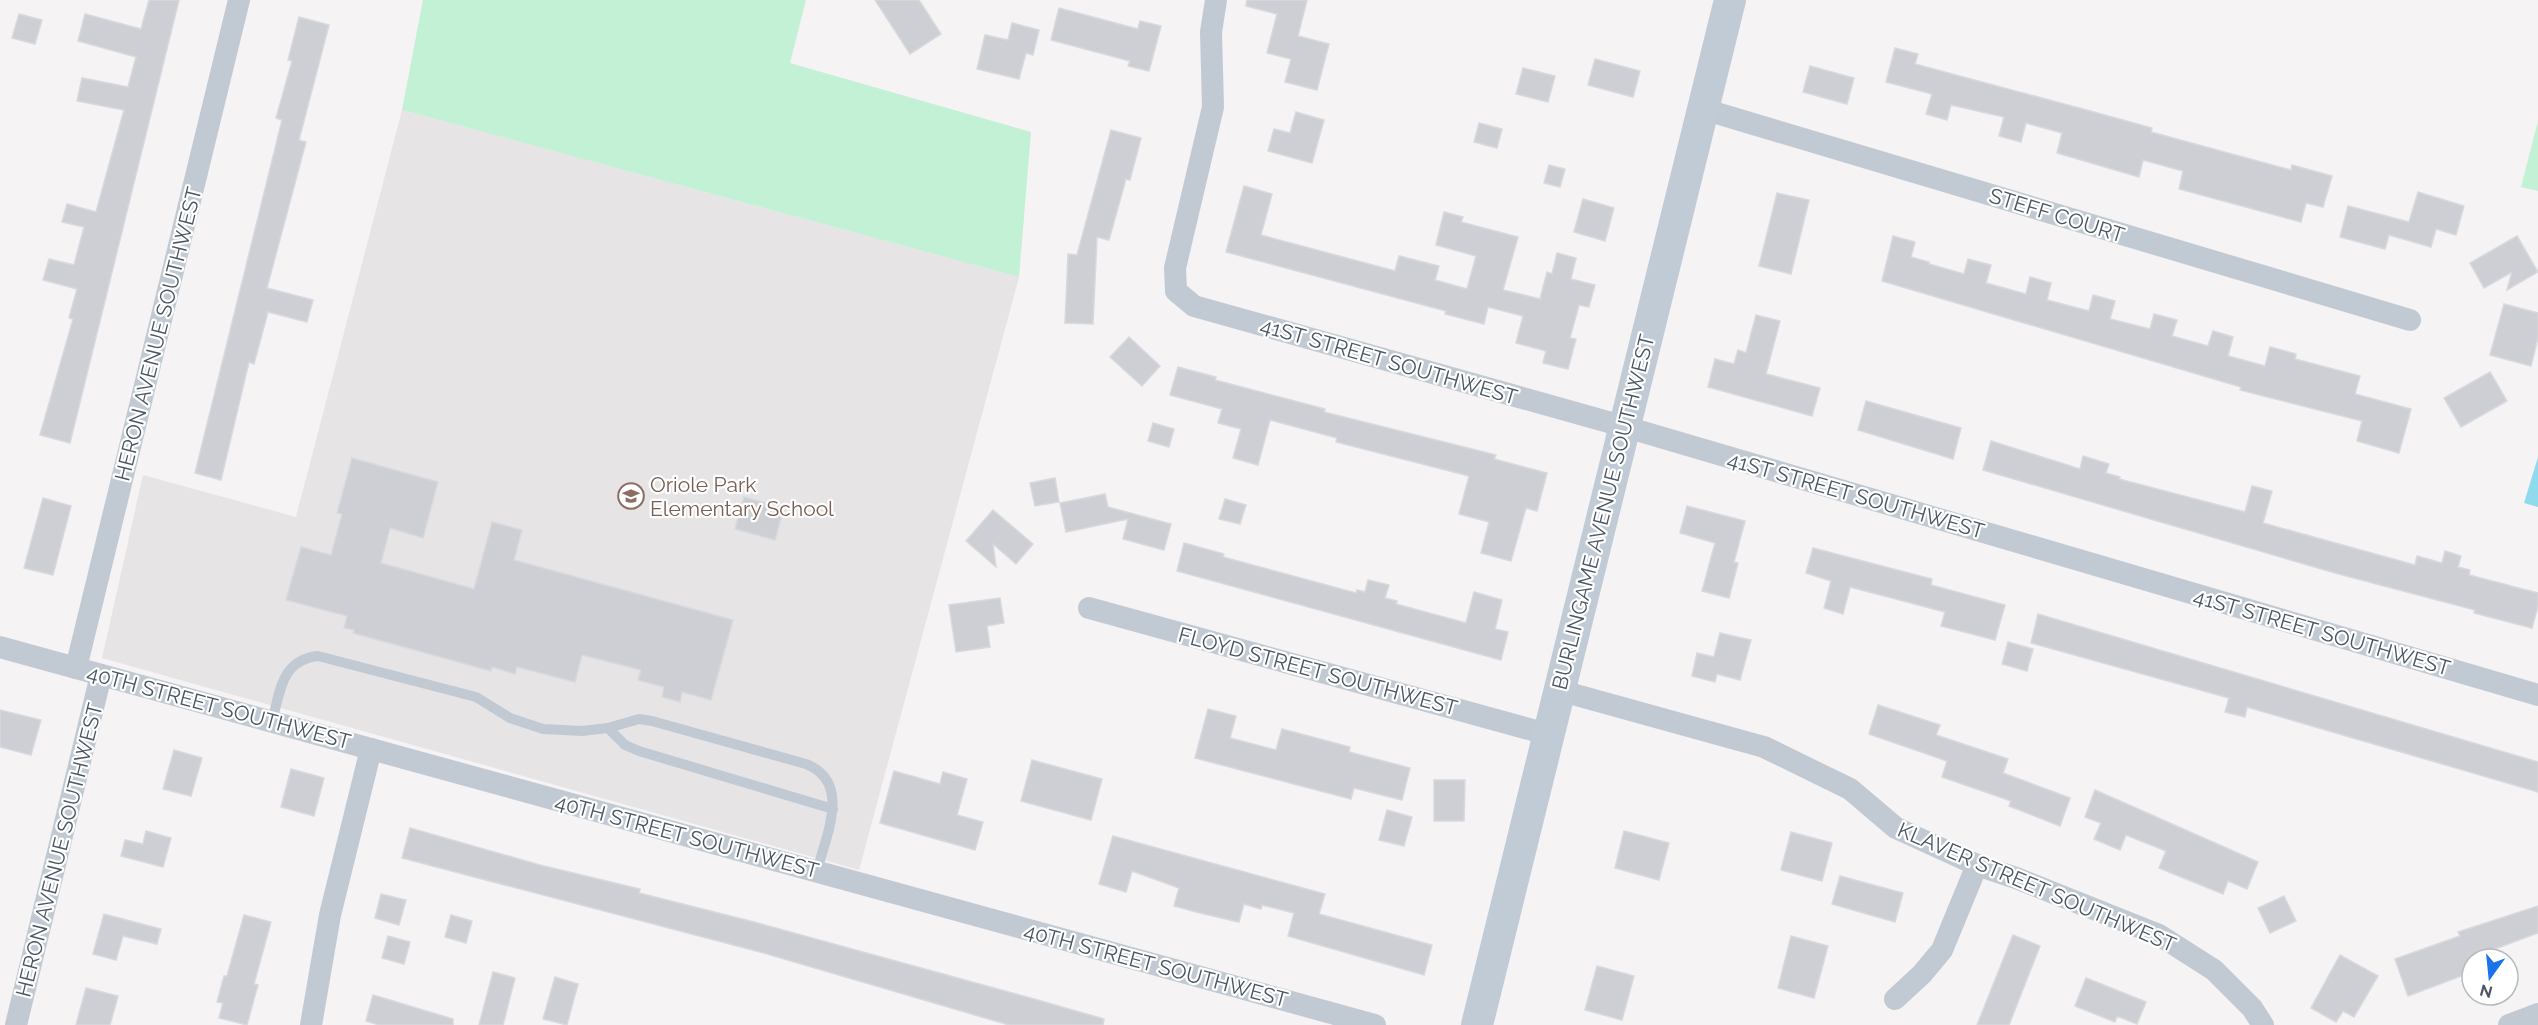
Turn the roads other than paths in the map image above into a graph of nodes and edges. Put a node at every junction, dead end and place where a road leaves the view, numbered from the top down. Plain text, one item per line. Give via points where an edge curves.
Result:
1 (239, 0) edge
2 (1216, 0) edge
3 (1730, 0) edge
4 (1703, 109) junction
5 (2410, 320) dead end
6 (1626, 427) junction
7 (1089, 608) dead end
8 (0, 646) edge
9 (76, 668) junction
10 (101, 675) junction
11 (1557, 690) junction
12 (2538, 695) edge
13 (272, 722) junction
14 (608, 728) junction
15 (1547, 734) junction
16 (371, 749) junction
17 (833, 809) junction
18 (1977, 865) junction
19 (817, 871) junction
20 (1895, 999) dead end
21 (2538, 1014) edge
22 (16, 1025) edge
23 (311, 1025) edge
24 (1375, 1025) edge
25 (1477, 1025) edge
26 (2263, 1025) edge
27 (2509, 1025) edge

1 - 9 street, HERON AVENUE SOUTHWEST
2 - 6 street, 41ST STREET SOUTHWEST via 1211,32 1213,107 1175,268 1176,291 1194,306
3 - 4 street, BURLINGAME AVENUE SOUTHWEST
4 - 5 street, STEFF COURT
4 - 6 street, BURLINGAME AVENUE SOUTHWEST
6 - 11 street, BURLINGAME AVENUE SOUTHWEST
6 - 12 street, 41ST STREET SOUTHWEST
7 - 15 street, FLOYD STREET SOUTHWEST
8 - 9 street, 40TH STREET SOUTHWEST
9 - 10 street, 40TH STREET SOUTHWEST
10 - 13 street, 40TH STREET SOUTHWEST
10 - 22 street, HERON AVENUE SOUTHWEST
11 - 15 street, BURLINGAME AVENUE SOUTHWEST
11 - 18 street, KLAVER STREET SOUTHWEST via 1764,747 1850,789 1896,828
13 - 14 lane via 290,668 301,659 318,656 476,697 533,727 569,731
13 - 16 street, 40TH STREET SOUTHWEST
14 - 17 lane via 625,745 639,751
14 - 17 lane via 639,719 652,720 806,764 820,770 829,781
15 - 25 street, BURLINGAME AVENUE SOUTHWEST
16 - 19 street, 40TH STREET SOUTHWEST
16 - 23 street via 330,915
17 - 19 lane
18 - 20 street via 1942,950
18 - 26 street, KLAVER STREET SOUTHWEST via 2159,935 2214,970 2252,1008
19 - 24 street, 40TH STREET SOUTHWEST
21 - 27 street

